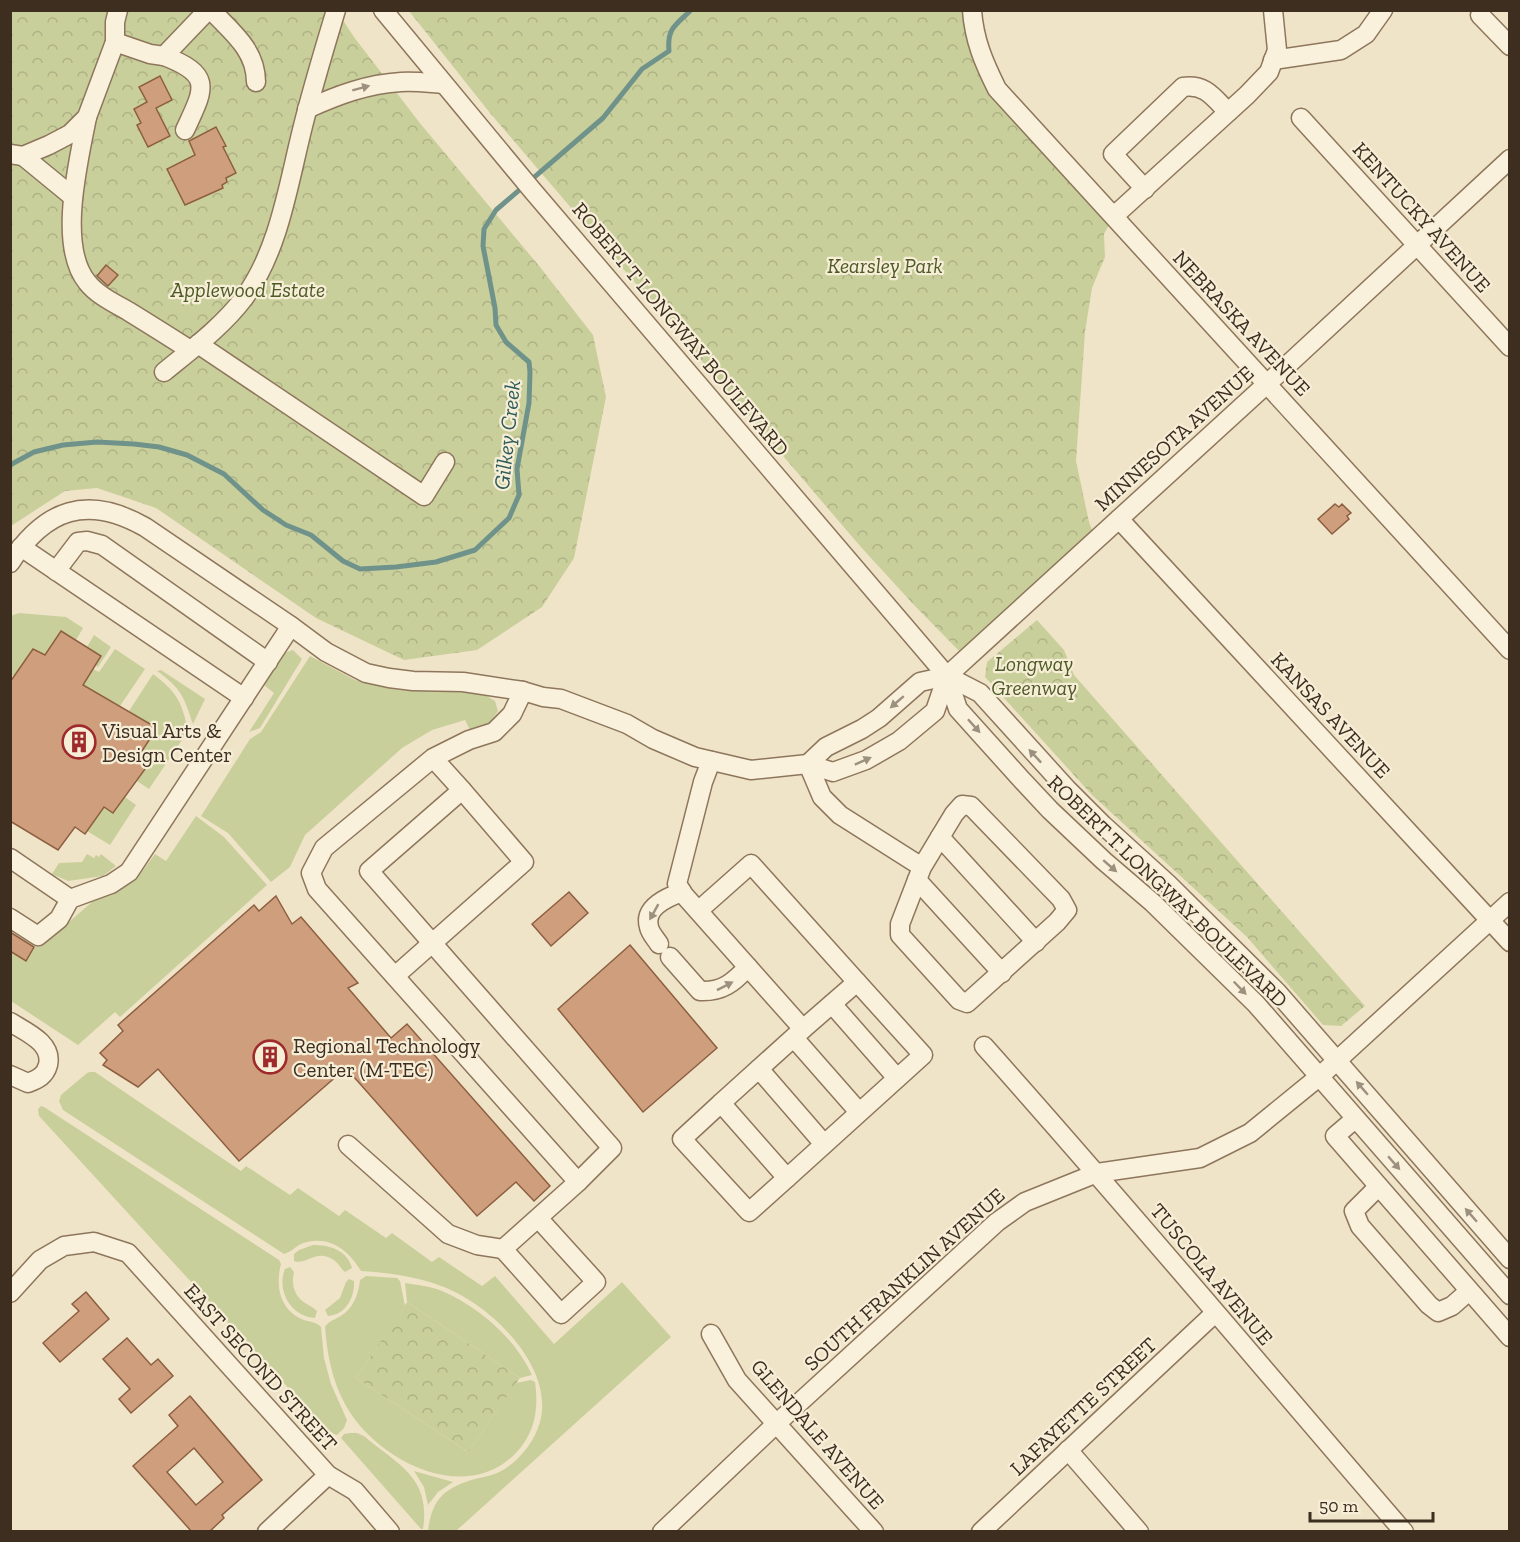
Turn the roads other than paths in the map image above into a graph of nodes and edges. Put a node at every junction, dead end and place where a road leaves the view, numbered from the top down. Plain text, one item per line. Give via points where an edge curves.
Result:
1 (118, 10) edge
2 (209, 10) edge
3 (336, 10) edge
4 (383, 10) edge
5 (972, 10) edge
6 (1273, 10) edge
7 (1383, 10) edge
8 (1480, 15) dead end
9 (115, 42) junction
10 (1509, 46) edge
11 (164, 56) junction
12 (1273, 60) junction
13 (256, 82) dead end
14 (443, 84) junction
15 (307, 109) junction
16 (1228, 112) junction
17 (87, 117) junction
18 (1300, 118) dead end
19 (185, 130) dead end
20 (17, 155) edge
21 (1509, 159) edge
22 (1145, 189) junction
23 (73, 197) junction
24 (1114, 216) junction
25 (1416, 245) junction
26 (194, 347) junction
27 (1509, 347) edge
28 (164, 372) dead end
29 (1268, 383) junction
30 (445, 462) dead end
31 (1119, 519) junction
32 (21, 547) junction
33 (10, 563) edge
34 (56, 571) junction
35 (291, 626) junction
36 (1509, 650) edge
37 (268, 662) junction
38 (947, 676) junction
39 (523, 691) junction
40 (244, 698) junction
41 (433, 758) junction
42 (711, 761) junction
43 (808, 764) junction
44 (462, 790) junction
45 (940, 837) junction
46 (10, 858) edge
47 (919, 874) junction
48 (682, 892) junction
49 (70, 899) junction
50 (1509, 903) edge
51 (698, 912) junction
52 (10, 918) edge
53 (1490, 920) junction
54 (432, 942) junction
55 (1036, 942) junction
56 (1509, 942) edge
57 (748, 967) junction
58 (1002, 973) junction
59 (395, 976) junction
60 (857, 982) junction
61 (832, 1004) junction
62 (10, 1022) edge
63 (799, 1034) junction
64 (984, 1046) dead end
65 (1337, 1059) junction
66 (759, 1070) junction
67 (10, 1076) edge
68 (1320, 1076) junction
69 (897, 1078) junction
70 (721, 1103) junction
71 (859, 1113) junction
72 (1355, 1119) junction
73 (824, 1144) junction
74 (348, 1145) dead end
75 (1097, 1173) junction
76 (787, 1178) junction
77 (578, 1182) junction
78 (1378, 1187) junction
79 (538, 1218) junction
80 (503, 1249) junction
81 (1509, 1259) edge
82 (1469, 1291) junction
83 (10, 1293) edge
84 (1509, 1295) edge
85 (1215, 1313) junction
86 (711, 1334) dead end
87 (1509, 1337) edge
88 (776, 1424) junction
89 (1068, 1450) junction
90 (328, 1474) junction
91 (267, 1532) edge
92 (390, 1532) edge
93 (662, 1532) edge
94 (874, 1532) edge
95 (981, 1532) edge
96 (1139, 1532) edge
97 (1404, 1532) edge

1 - 9 street
2 - 11 street
2 - 13 street via 252,57
3 - 15 street
4 - 14 street, ROBERT T LONGWAY BOULEVARD
5 - 24 street, NEBRASKA AVENUE via 981,56 998,89
6 - 12 street via 1277,50
7 - 12 street via 1366,33 1341,50
8 - 10 street
9 - 11 street
9 - 17 street
11 - 19 street via 189,67 201,87
12 - 16 street via 1269,72
15 -> 14 street via 370,86 403,82
14 - 38 street, ROBERT T LONGWAY BOULEVARD
15 - 26 street via 275,236 260,271 219,326
16 - 22 street
16 - 22 street via 1199,86 1183,87 1113,154
17 - 20 street via 70,134
17 - 23 street
18 - 25 street, KENTUCKY AVENUE
20 - 23 street
21 - 25 street, MINNESOTA AVENUE
22 - 24 street
23 - 26 street via 72,240 78,267 88,283 106,298
24 - 29 street, NEBRASKA AVENUE
25 - 27 street, KENTUCKY AVENUE
25 - 29 street, MINNESOTA AVENUE
26 - 28 street
26 - 30 street via 424,496
29 - 31 street, MINNESOTA AVENUE
29 - 36 street, NEBRASKA AVENUE
31 - 38 street, MINNESOTA AVENUE
31 - 53 street, KANSAS AVENUE
32 - 33 street
32 - 34 street
32 - 35 street via 51,519 81,510 114,512 145,527
34 - 37 street via 78,542 102,545
34 - 40 street
35 - 37 street
35 - 39 street via 326,652 366,673
37 - 40 street
38 -> 43 street via 920,682 879,718 826,747
43 -> 38 street via 833,772 890,747 935,711
65 -> 38 street, ROBERT T LONGWAY BOULEVARD via 1232,945 1067,789 980,693
38 -> 68 street, ROBERT T LONGWAY BOULEVARD via 958,709 1020,779 1211,959
39 - 41 street via 512,714 494,732
39 - 42 street via 574,703 627,724 676,750
40 - 49 street via 129,872 111,884
41 - 44 street
41 - 59 street via 324,848 311,873 317,889
42 - 43 street via 751,770
42 - 48 street via 702,782 677,884
43 - 47 street via 822,797 840,815
44 - 54 street via 524,862
44 - 54 street via 369,871
45 - 47 street
45 - 55 street
45 - 55 street via 962,805 971,806 1061,899 1067,910
46 - 49 street
47 - 58 street
47 - 58 street via 900,924 900,935 959,1000 967,1003
48 - 51 street
48 -> 57 street via 656,905 649,916 648,927 664,951 700,991 724,988
49 - 52 street via 59,919 38,936
50 - 53 street, SOUTH FRANKLIN AVENUE
51 - 57 street
51 - 60 street via 751,864
53 - 56 street, KANSAS AVENUE
53 - 65 street, SOUTH FRANKLIN AVENUE
54 - 59 street
54 - 77 street via 612,1148
55 - 58 street
57 - 63 street
59 - 77 street
60 - 61 street
60 - 69 street via 923,1055
61 - 63 street
61 - 69 street
62 - 67 street via 41,1042 49,1055 40,1078 28,1083
63 - 66 street
63 - 71 street
64 - 75 street, TUSCOLA AVENUE
65 - 68 street, SOUTH FRANKLIN AVENUE
81 -> 65 street, ROBERT T LONGWAY BOULEVARD
66 - 70 street
66 - 73 street
68 - 72 street, ROBERT T LONGWAY BOULEVARD
68 - 75 street, SOUTH FRANKLIN AVENUE via 1250,1132 1200,1158
69 - 71 street
70 - 76 street
70 - 76 street via 682,1139 749,1212
71 - 73 street
72 - 78 street via 1335,1136
72 -> 84 street, ROBERT T LONGWAY BOULEVARD
73 - 76 street
74 - 80 street via 448,1234
75 - 85 street, TUSCOLA AVENUE
75 - 88 street, SOUTH FRANKLIN AVENUE via 1025,1202 997,1222
77 - 79 street
78 - 82 street
78 - 82 street via 1354,1211 1360,1226 1429,1305 1438,1312
79 - 80 street
79 - 80 street via 596,1282 561,1314
82 - 87 street
83 - 90 street, EAST SECOND STREET via 40,1260 64,1246 94,1242 128,1252
85 - 89 street, LAFAYETTE STREET
85 - 97 street, TUSCOLA AVENUE
86 - 88 street, GLENDALE AVENUE via 737,1380
88 - 93 street, SOUTH FRANKLIN AVENUE
88 - 94 street, GLENDALE AVENUE
89 - 95 street, LAFAYETTE STREET
89 - 96 street
90 - 91 street
90 - 92 street, EAST SECOND STREET via 355,1491

